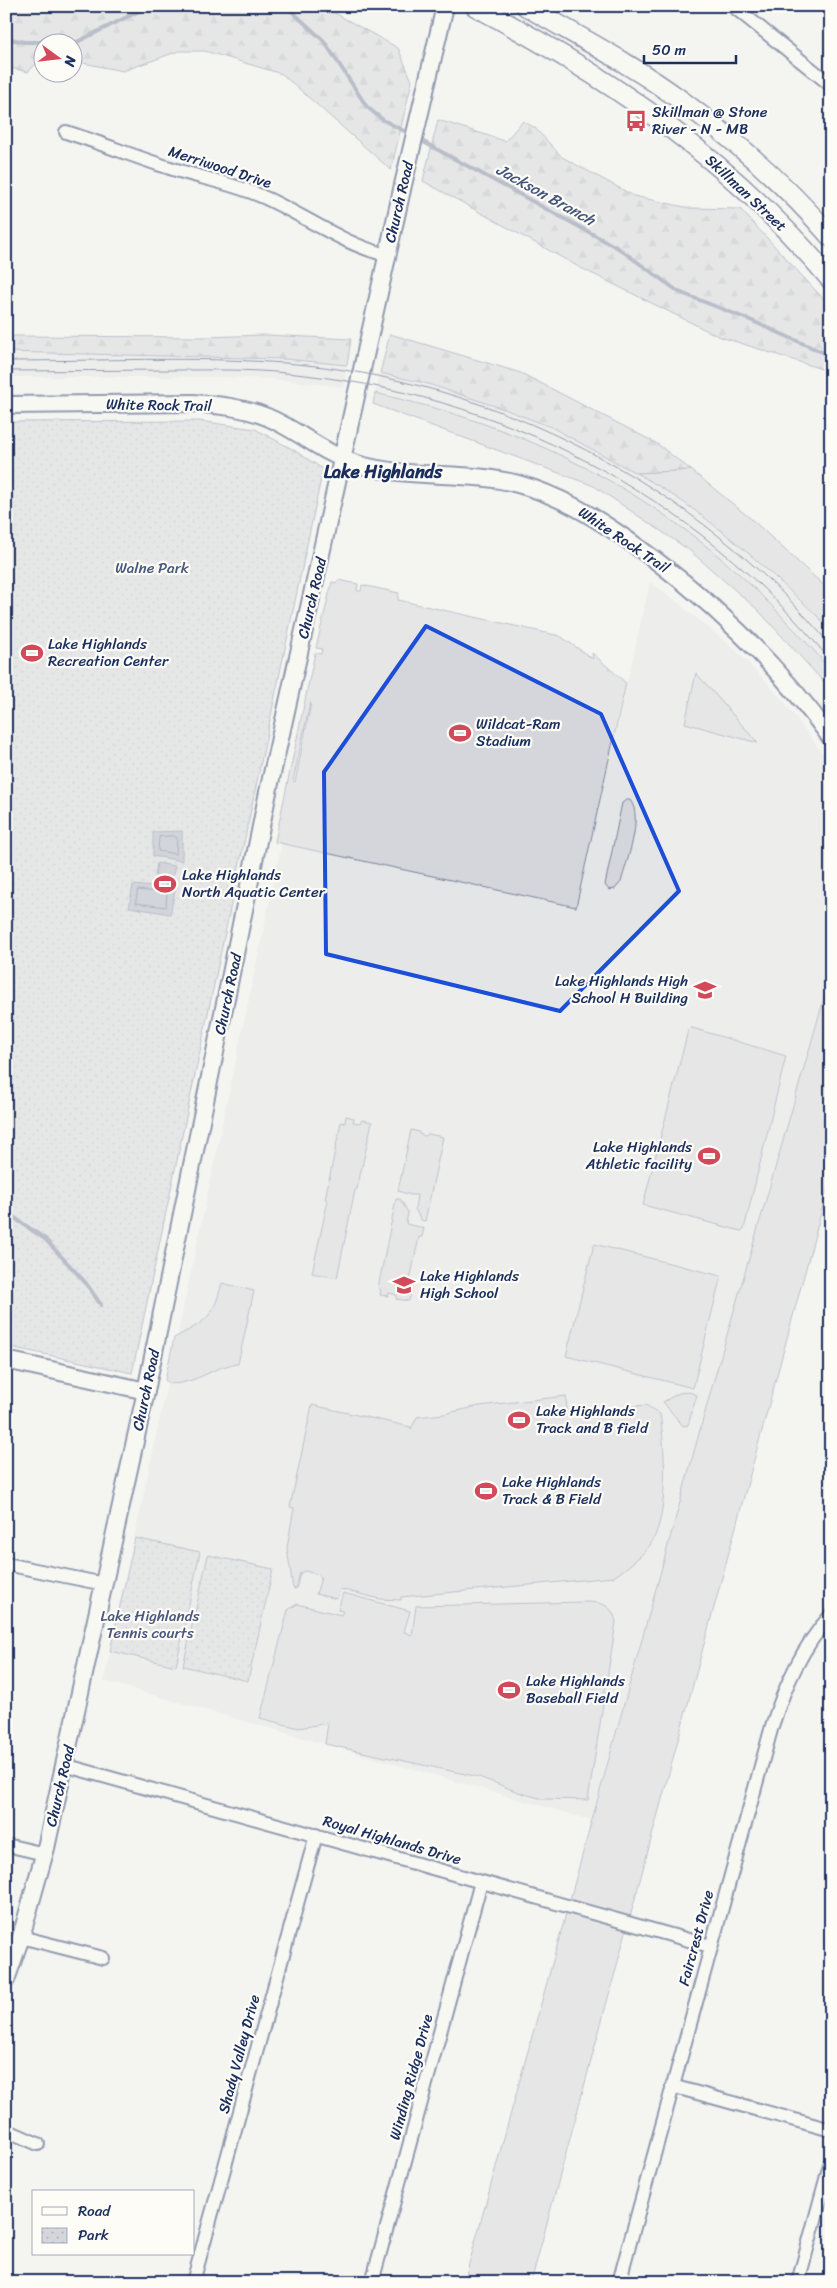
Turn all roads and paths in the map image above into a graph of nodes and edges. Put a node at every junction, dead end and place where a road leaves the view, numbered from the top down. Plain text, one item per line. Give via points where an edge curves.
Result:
1 (445, 6) edge
2 (475, 6) edge
3 (526, 6) edge
4 (733, 6) edge
5 (831, 84) edge
6 (66, 132) dead end
7 (831, 237) edge
8 (806, 250) junction
9 (387, 255) junction
10 (831, 259) edge
11 (831, 280) edge
12 (6, 405) edge
13 (343, 460) junction
14 (831, 738) edge
15 (6, 1360) edge
16 (146, 1391) junction
17 (6, 1564) edge
18 (104, 1584) junction
19 (831, 1615) edge
20 (64, 1765) junction
21 (316, 1836) junction
22 (6, 1845) edge
23 (45, 1854) junction
24 (481, 1882) junction
25 (21, 1937) junction
26 (710, 1946) junction
27 (103, 1958) dead end
28 (6, 1980) edge
29 (672, 2086) junction
30 (6, 2130) edge
31 (831, 2130) edge
32 (38, 2144) dead end
33 (831, 2161) edge
34 (193, 2282) edge
35 (372, 2282) edge
36 (619, 2282) edge
37 (798, 2282) edge

1 - 9 street, Church Road
2 - 8 main road, Skillman Street via 584,67 675,130 742,187
3 - 7 main road, Skillman Street via 681,100 769,174
4 - 5 street
6 - 9 street, Merriwood Drive via 169,168 258,194 372,252
8 - 10 main road
8 - 11 main road, Skillman Street
9 - 13 street, Church Road
12 - 13 street, White Rock Trail via 193,403 223,406 268,417
13 - 14 street, White Rock Trail via 403,474 519,484 560,499 598,519 670,570 717,609 784,680
13 - 16 street, Church Road via 268,792
15 - 16 street
16 - 18 street, Church Road
17 - 18 street
18 - 20 street, Church Road
19 - 26 street, Faircrest Drive via 802,1654 782,1693
20 - 21 street, Royal Highlands Drive
20 - 23 street, Church Road
21 - 24 street, Royal Highlands Drive
21 - 34 street, Shady Valley Drive
22 - 23 street
23 - 25 street, Church Road
24 - 26 street, Royal Highlands Drive
24 - 35 street, Winding Ridge Drive
25 - 27 street
25 - 28 street, Church Road
26 - 29 street, Faircrest Drive
29 - 31 street
29 - 36 street, Faircrest Drive
30 - 32 street
33 - 37 street

